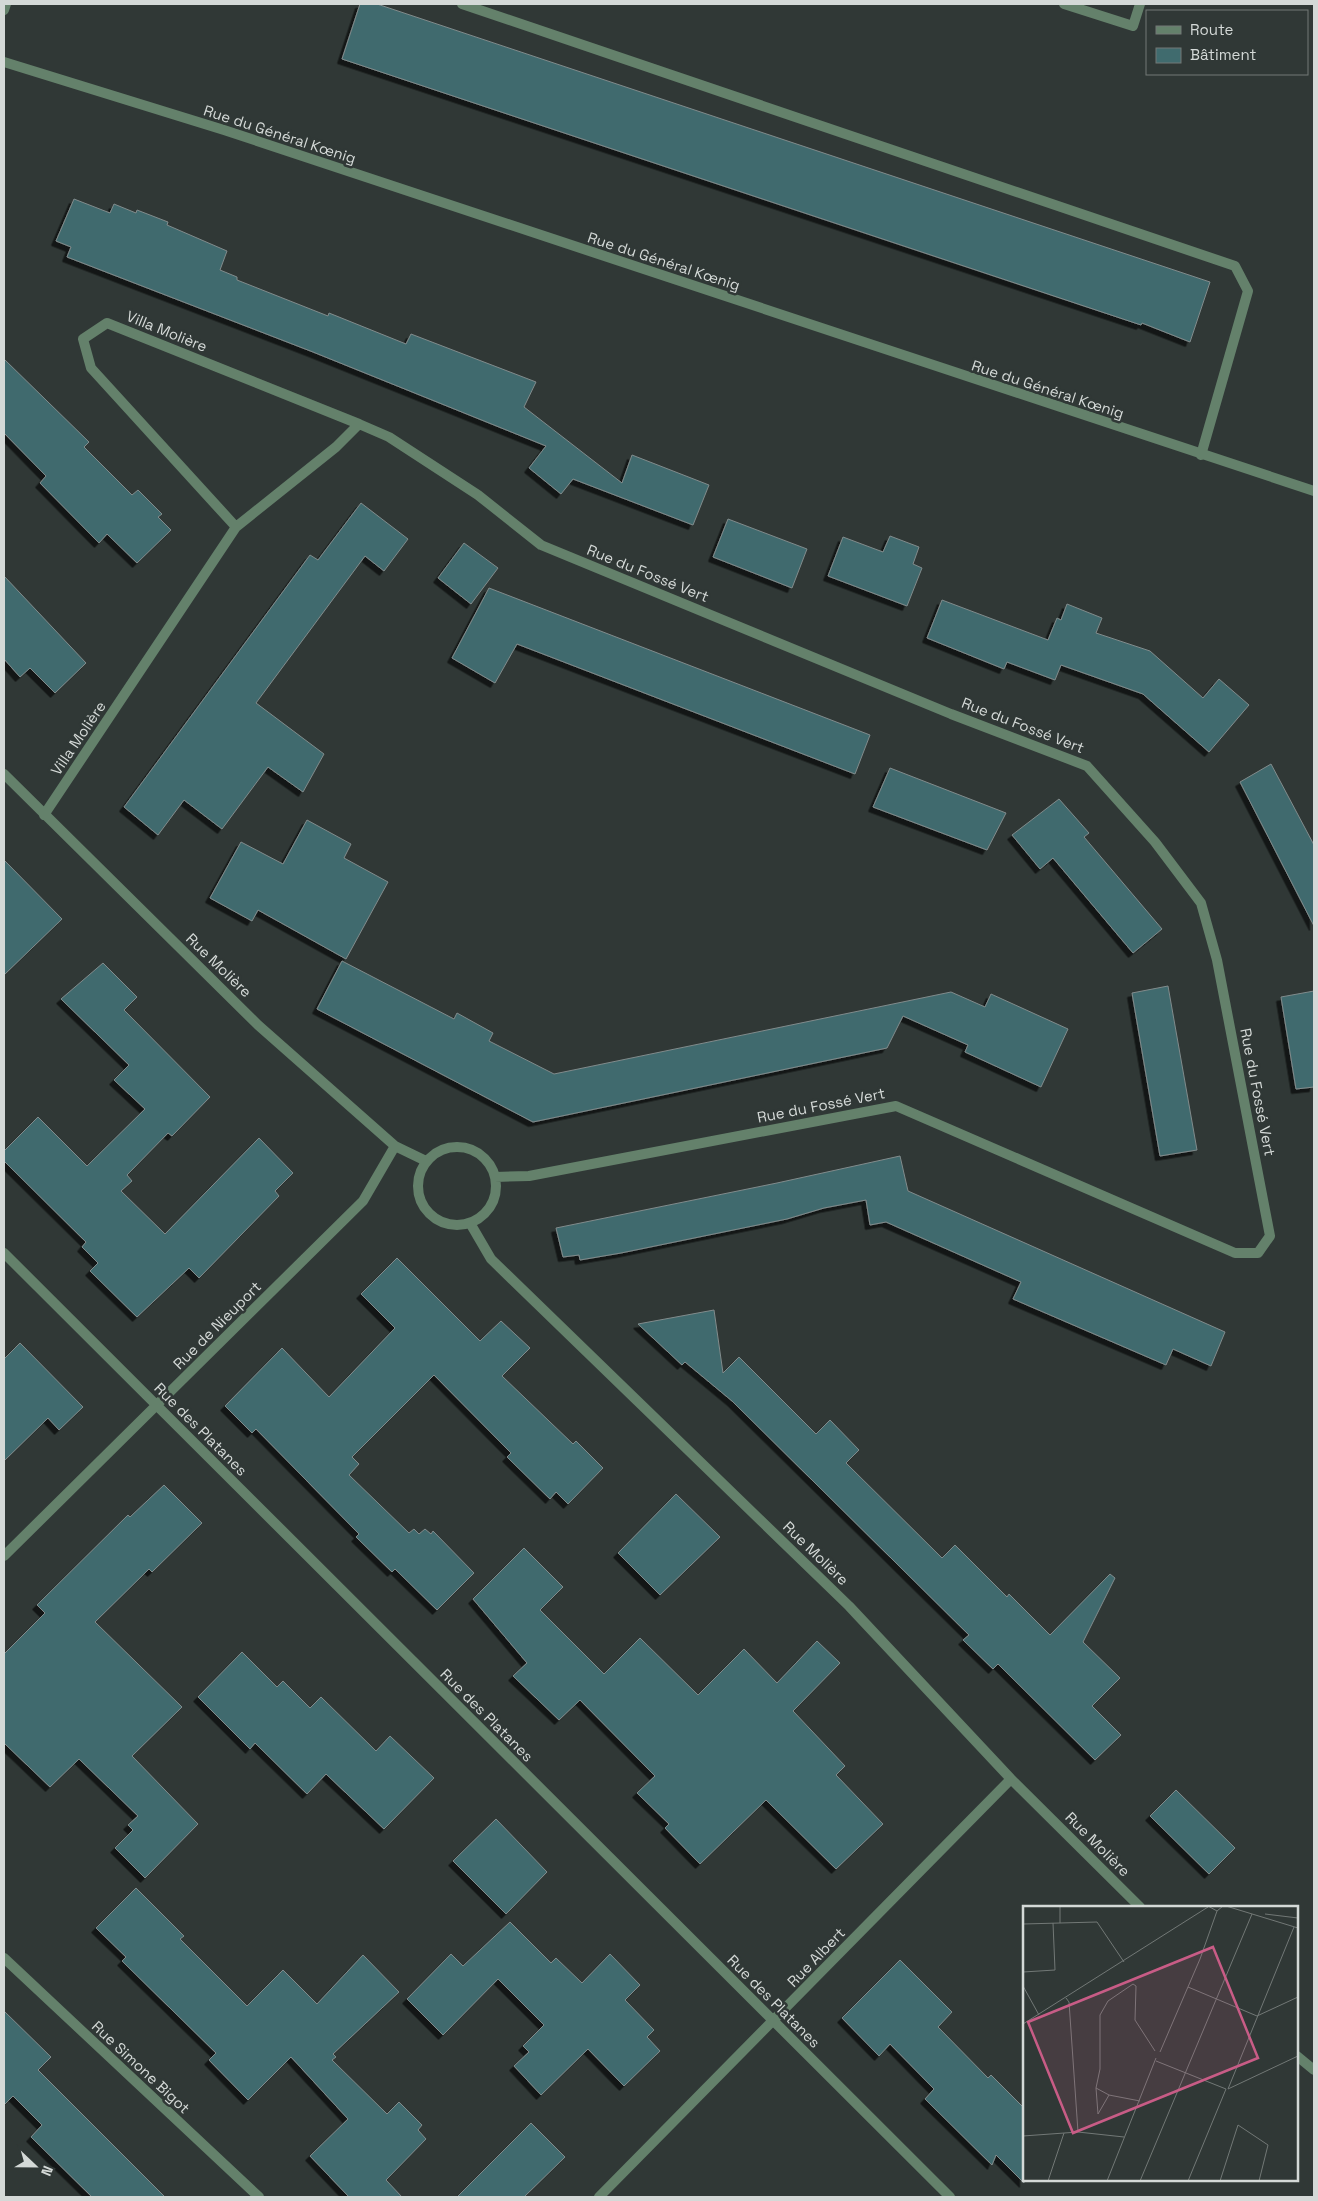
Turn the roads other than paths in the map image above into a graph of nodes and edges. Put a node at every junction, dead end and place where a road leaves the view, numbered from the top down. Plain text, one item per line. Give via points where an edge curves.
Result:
1 (6, 4) edge
2 (462, 4) edge
3 (1064, 4) edge
4 (1140, 4) edge
5 (4, 10) edge
6 (4, 62) edge
7 (359, 424) junction
8 (1201, 455) junction
9 (1314, 491) edge
10 (236, 527) junction
11 (541, 546) joint
12 (4, 774) edge
13 (44, 815) junction
14 (395, 1146) junction
15 (426, 1161) junction
16 (495, 1177) junction
17 (470, 1223) junction
18 (4, 1253) edge
19 (157, 1406) junction
20 (4, 1556) edge
21 (1011, 1779) junction
22 (1139, 1906) edge
23 (4, 1958) edge
24 (774, 2021) junction
25 (1298, 2057) edge
26 (1314, 2070) edge
27 (258, 2197) edge
28 (600, 2197) edge
29 (950, 2197) edge

1 - 5 street
2 - 8 street via 1235,266 1248,291
3 - 4 street via 1133,26
6 - 8 street, Rue du Général Kœnig via 224,130
7 - 10 street, Villa Molière via 336,447
7 - 10 street, Villa Molière via 107,323 83,339 91,368
7 - 11 street, Villa Molière via 390,437 478,495
8 - 9 street, Rue du Général Kœnig
10 - 13 street, Villa Molière
11 - 16 street, Rue du Fossé Vert via 1030,746 1087,766 1155,842 1201,903 1217,960 1270,1236 1258,1253 1235,1253 896,1106 529,1176
12 - 13 street, Rue Molière
13 - 14 street, Rue Molière via 258,1025
14 - 15 street, Rue Molière
14 - 19 street, Rue de Nieuport via 363,1201
15 - 16 street via 447,1148 460,1147 482,1156
15 - 17 street via 418,1184 424,1208 433,1218 445,1223
16 - 17 street via 495,1194 488,1210
17 - 21 street, Rue Molière via 491,1259 849,1606
18 - 19 street, Rue des Platanes
19 - 20 street, Rue de Nieuport
19 - 24 street, Rue des Platanes
21 - 22 street, Rue Molière
21 - 24 street, Rue Albert
23 - 27 street, Rue Simone Bigot
24 - 28 street, Rue Albert
24 - 29 street, Rue des Platanes
25 - 26 street

